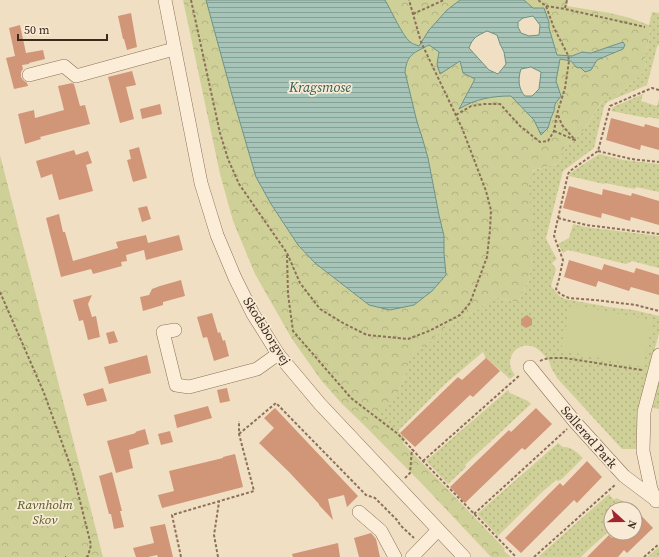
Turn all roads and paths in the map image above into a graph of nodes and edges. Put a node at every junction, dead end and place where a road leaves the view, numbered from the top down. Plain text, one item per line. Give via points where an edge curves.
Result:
1 (165, 0) edge
2 (191, 0) edge
3 (409, 0) edge
4 (444, 0) edge
5 (538, 0) edge
6 (567, 0) edge
7 (546, 6) junction
8 (565, 9) junction
9 (413, 14) junction
10 (645, 27) dead end
11 (174, 49) junction
12 (29, 75) dead end
13 (659, 90) edge
14 (557, 114) junction
15 (456, 115) junction
16 (554, 131) junction
17 (598, 151) junction
18 (659, 162) edge
19 (557, 218) junction
20 (659, 234) edge
21 (287, 253) junction
22 (0, 292) edge
23 (659, 311) edge
24 (175, 330) dead end
25 (278, 354) junction
26 (659, 355) edge
27 (530, 367) junction
28 (654, 372) junction
29 (239, 421) dead end
30 (575, 422) junction
31 (240, 434) junction
32 (412, 450) junction
33 (422, 461) junction
34 (624, 476) junction
35 (398, 486) junction
36 (219, 502) junction
37 (657, 502) edge
38 (359, 512) dead end
39 (474, 514) junction
40 (438, 530) junction
41 (659, 544) edge
42 (422, 546) junction
43 (86, 557) edge
44 (181, 557) edge
45 (218, 557) edge
46 (394, 557) edge
47 (412, 557) edge
48 (464, 557) edge
49 (516, 557) edge
50 (534, 557) edge
51 (644, 557) edge

1 - 11 street, Skodsborgvej
2 - 21 path via 220,134 228,159 239,184
3 - 9 path
4 - 9 path
5 - 7 path
6 - 8 path
7 - 8 path
7 - 14 path via 569,61 565,88
8 - 10 path
9 - 15 path via 421,42
11 - 12 street via 76,76 64,66
11 - 25 street, Skodsborgvej via 201,183 217,235 253,314
13 - 17 path via 652,88 610,106
14 - 16 path
14 - 16 path via 575,140
15 - 16 path via 471,106 500,104 520,126 540,142 548,141
15 - 21 path via 491,210 487,257 470,303 460,315 408,339 367,334 320,309 300,283
17 - 18 path via 631,159
17 - 19 path via 568,174
19 - 20 path via 586,225
19 - 23 path via 554,236 563,260 556,289 560,294 570,298 636,305
21 - 32 path via 288,294 293,331 351,398 398,434
22 - 43 path via 44,394 73,473 91,545
24 - 25 street via 163,332 176,385 189,387 257,369
25 - 35 street, Skodsborgvej via 320,404
26 - 28 street, Søllerød Park
27 - 28 path via 544,359 559,358
27 - 30 street, Søllerød Park
27 - 33 path
28 - 37 street, Søllerød Park via 644,412 643,451 650,489
29 - 31 path
30 - 34 street, Søllerød Park
30 - 39 path
31 - 36 path via 254,490
31 - 42 path via 276,403 366,495 375,498
32 - 33 path
32 - 35 path via 410,473
33 - 39 path
34 - 37 street, Søllerød Park
34 - 50 path
35 - 40 street, Skodsborgvej
36 - 44 path via 172,515
36 - 45 path via 214,535
38 - 46 street via 381,531
39 - 49 path
40 - 42 street
40 - 48 street, Skodsborgvej
41 - 51 path
42 - 47 street

